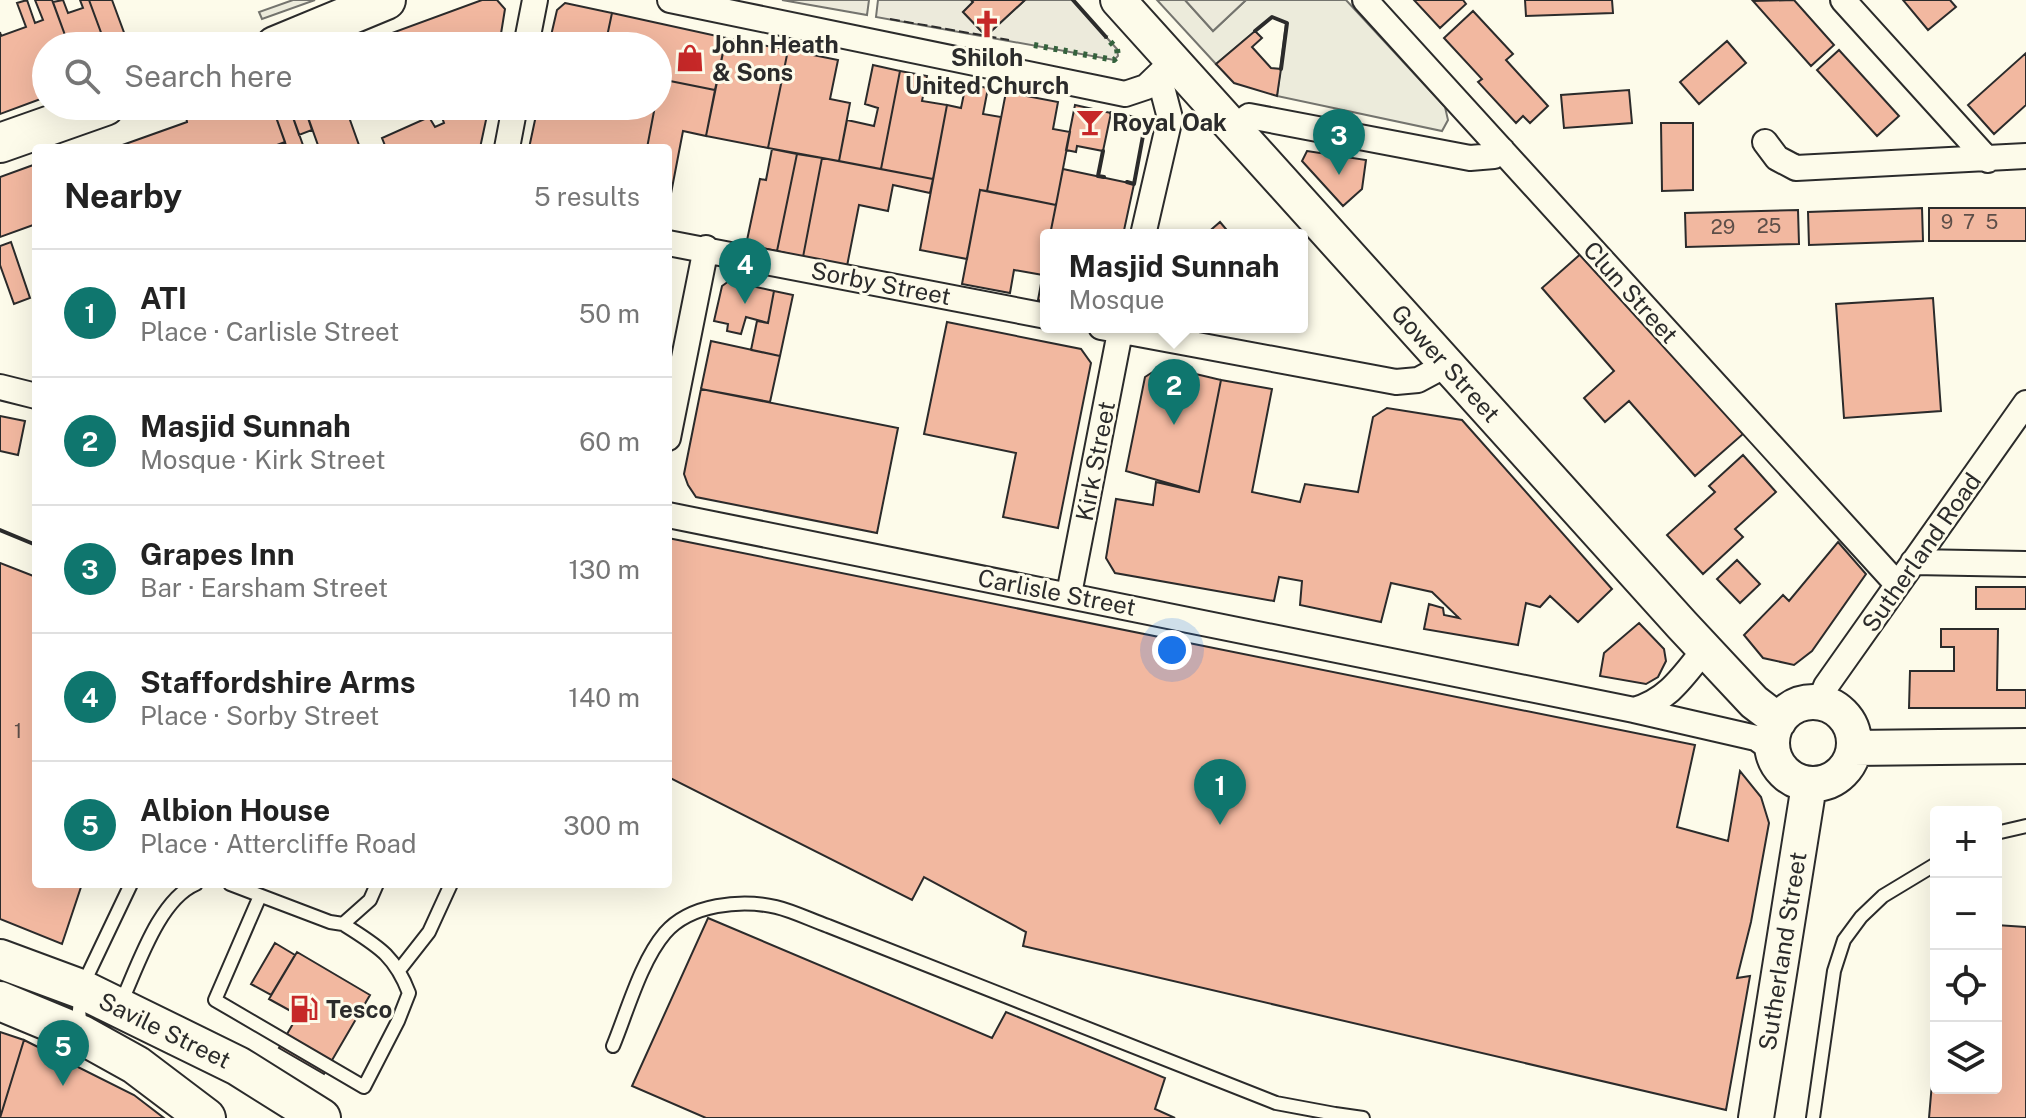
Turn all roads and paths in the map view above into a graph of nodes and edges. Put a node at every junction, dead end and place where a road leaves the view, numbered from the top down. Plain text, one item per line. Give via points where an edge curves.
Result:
1 (386, 0) edge
2 (535, 0) edge
3 (670, 0) edge
4 (1118, 0) edge
5 (1365, 0) edge
6 (1843, 0) edge
7 (309, 32) edge
8 (529, 32) edge
9 (1166, 68) junction
10 (65, 120) edge
11 (512, 120) edge
12 (1233, 128) junction
13 (1765, 142) dead end
14 (0, 143) edge
15 (508, 144) edge
16 (1502, 150) junction
17 (2026, 156) edge
18 (1988, 160) junction
19 (1144, 229) edge
20 (672, 244) edge
21 (706, 248) junction
22 (1040, 315) edge
23 (1113, 333) edge
24 (1140, 333) edge
25 (1448, 364) junction
26 (0, 387) edge
27 (32, 391) edge
28 (2026, 403) edge
29 (672, 418) edge
30 (672, 516) edge
31 (1913, 562) junction
32 (2026, 564) edge
33 (1897, 584) junction
34 (1069, 594) junction
35 (1705, 649) junction
36 (1819, 703) junction
37 (1634, 710) junction
38 (1776, 735) junction
39 (2026, 746) edge
40 (1854, 748) junction
41 (1809, 785) junction
42 (2026, 826) edge
43 (2002, 832) edge
44 (1930, 868) edge
45 (129, 888) edge
46 (186, 888) edge
47 (240, 888) edge
48 (375, 888) edge
49 (449, 888) edge
50 (260, 896) junction
51 (343, 924) junction
52 (0, 959) edge
53 (400, 969) junction
54 (81, 989) junction
55 (0, 1001) edge
56 (100, 1022) junction
57 (613, 1046) dead end
58 (1756, 1114) edge
59 (1330, 1116) edge
60 (206, 1118) edge
61 (321, 1118) edge
62 (1363, 1118) edge
63 (1813, 1118) edge

1 - 7 main road
2 - 8 street
3 - 9 street via 1125,94 1146,87
4 - 9 main road, Gower Street
5 - 16 street, Clun Street
6 - 18 street
9 - 12 main road, Gower Street
9 - 19 street via 1170,118
10 - 14 main road
11 - 15 street
12 - 16 street via 1249,116 1470,158
12 - 25 main road, Gower Street
13 - 18 street via 1777,158 1796,168
16 - 33 street, Clun Street
17 - 18 street
20 - 21 street, Sorby Street
21 - 22 street, Sorby Street
21 - 29 street
23 - 34 street, Kirk Street
24 - 25 street via 1396,382 1418,380
25 - 35 main road, Gower Street
26 - 27 street
28 - 31 street, Sutherland Road
30 - 34 street, Carlisle Street
31 - 32 street
31 - 33 street, Sutherland Road
33 - 36 street, Sutherland Road
34 - 37 street, Carlisle Street
35 - 37 street via 1673,690
35 - 38 main road, Gower Street via 1754,702
36 - 38 main road via 1798,705
36 - 40 main road via 1831,706 1849,723
37 - 38 street, Carlisle Street via 1756,738
38 - 41 main road via 1777,763 1796,781
39 - 40 main road
40 - 41 main road via 1839,775
41 - 58 main road, Sutherland Street
42 - 43 lane
44 - 63 lane via 1883,896 1844,940 1834,971
45 - 54 lane
46 - 56 lane via 165,913
47 - 50 lane
48 - 51 lane via 370,900
49 - 53 lane via 429,932
50 - 51 lane
50 - 53 lane via 215,1000 364,1087 409,993
51 - 53 lane via 380,948
52 - 54 main road, Savile Street
54 - 56 main road, Savile Street
55 - 56 main road, Savile Street
56 - 60 main road via 136,1065
56 - 61 main road, Savile Street via 238,1066
57 - 59 lane via 666,932 691,914 717,906 776,907 1276,1103
59 - 62 lane

